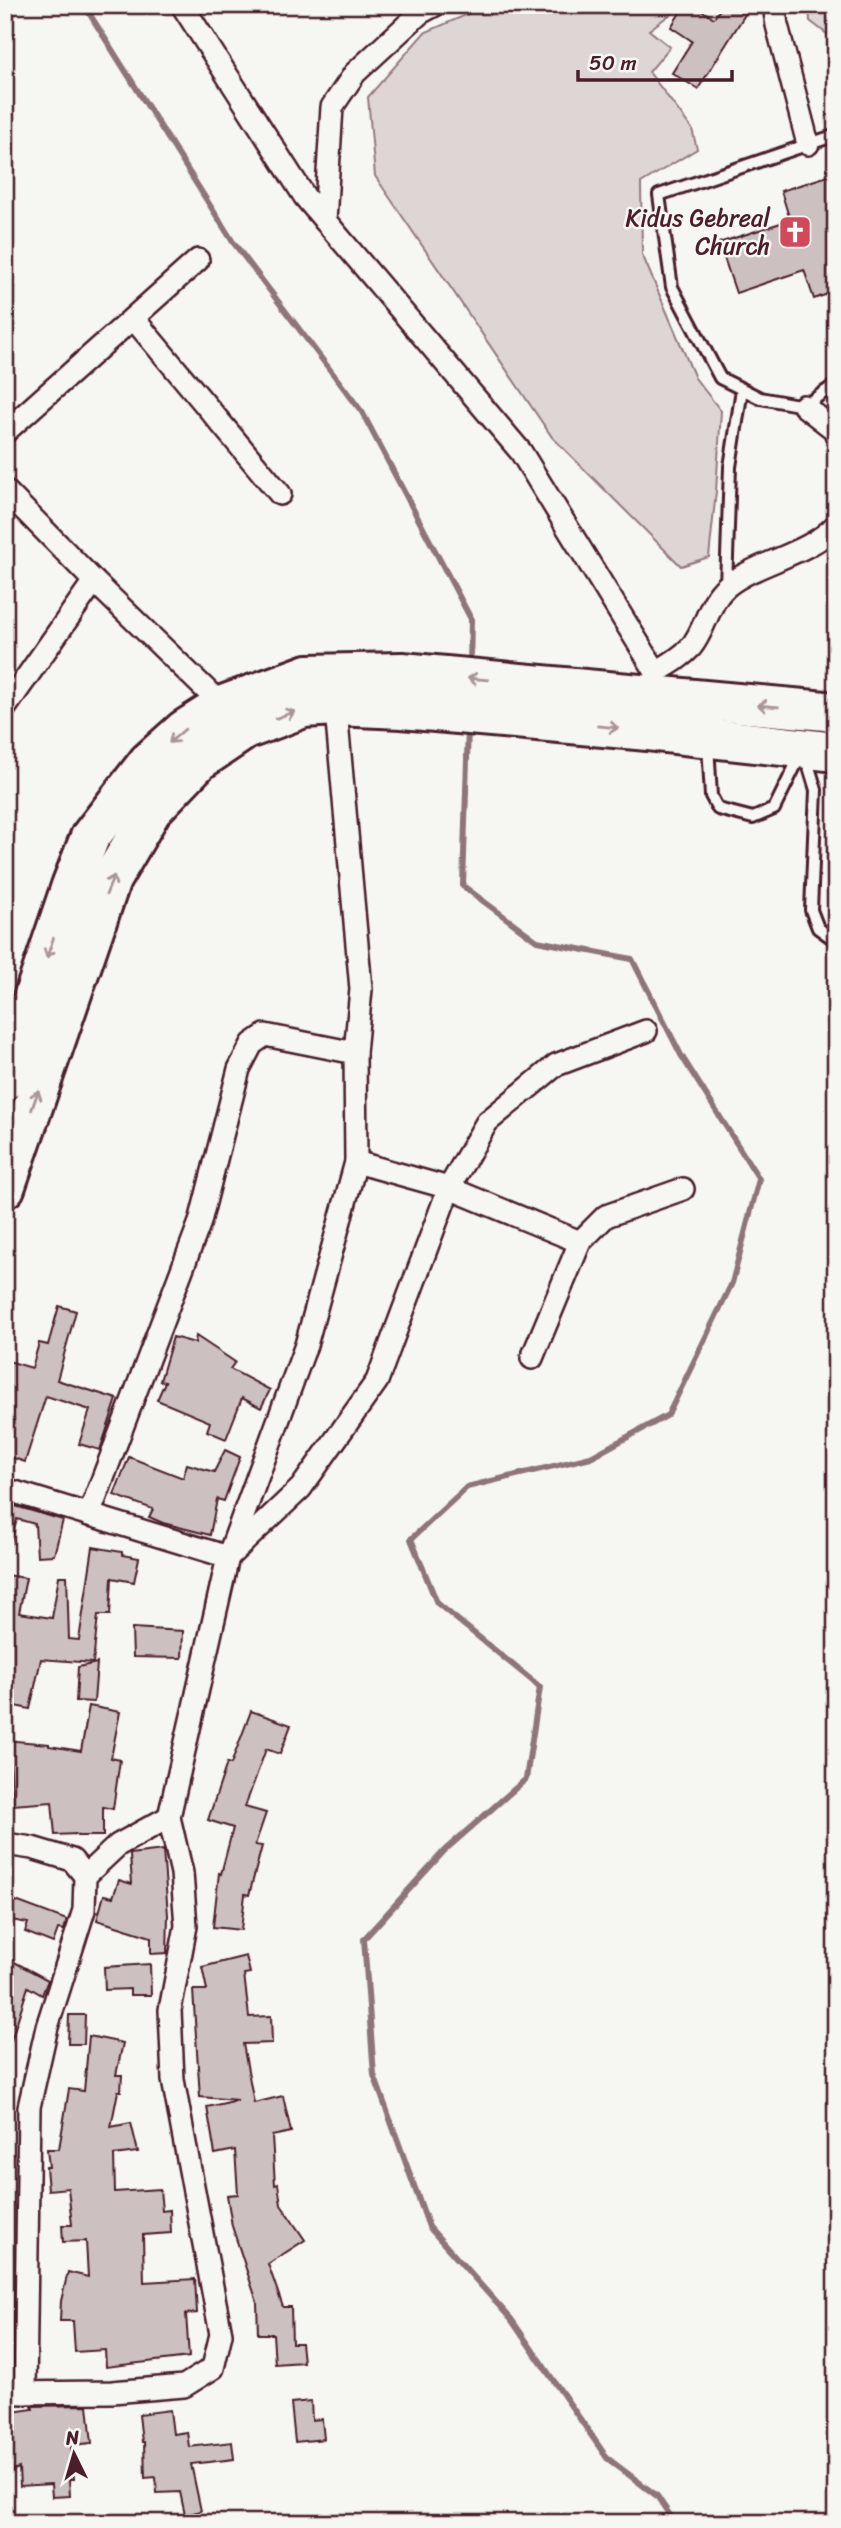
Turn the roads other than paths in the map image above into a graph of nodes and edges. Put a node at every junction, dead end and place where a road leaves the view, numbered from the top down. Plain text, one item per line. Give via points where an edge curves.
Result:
1 (182, 5) edge
2 (435, 5) edge
3 (775, 5) edge
4 (836, 135) edge
5 (808, 144) junction
6 (325, 221) junction
7 (198, 260) dead end
8 (133, 318) junction
9 (836, 384) edge
10 (742, 389) junction
11 (804, 406) junction
12 (5, 432) edge
13 (836, 434) edge
14 (5, 490) edge
15 (280, 494) dead end
16 (836, 525) edge
17 (94, 581) junction
18 (726, 587) junction
19 (334, 689) junction
20 (653, 700) junction
21 (5, 708) edge
22 (836, 712) edge
23 (234, 718) junction
24 (708, 737) junction
25 (820, 750) edge
26 (836, 941) edge
27 (646, 1031) dead end
28 (355, 1053) junction
29 (5, 1080) edge
30 (356, 1163) junction
31 (5, 1188) edge
32 (449, 1188) junction
33 (683, 1189) dead end
34 (580, 1242) junction
35 (532, 1358) dead end
36 (5, 1489) edge
37 (89, 1515) junction
38 (228, 1557) junction
39 (169, 1817) junction
40 (5, 1844) edge
41 (85, 1876) junction
42 (15, 2393) edge

1 - 6 street
2 - 6 street via 420,13 355,73 332,107
3 - 5 street
4 - 5 lane
5 - 10 lane via 659,195 672,287 720,378
6 - 20 street via 521,452
7 - 8 street
8 - 12 street
8 - 15 street
9 - 11 lane
10 - 11 lane via 760,398
10 - 18 lane via 730,467
11 - 13 street
14 - 17 street
16 - 18 street
17 - 21 street
17 - 23 street
18 - 20 street via 693,645 677,660
19 - 20 highway via 402,690 543,703
19 - 23 highway via 304,708
19 - 28 street via 360,989
22 -> 20 highway
20 - 24 highway
23 -> 29 highway via 185,729 148,762 90,837
31 -> 23 highway via 111,880 152,810
24 - 25 highway
24 - 25 lane via 711,796 718,809 754,818 774,810
25 - 26 lane via 811,910 818,928
27 - 32 street via 556,1065 487,1122
28 - 30 street
28 - 37 street via 265,1035 252,1044 239,1069 200,1222
30 - 32 street
30 - 38 street via 306,1345
32 - 34 street
32 - 38 street via 377,1381 301,1488
33 - 34 street via 606,1216
34 - 35 street
36 - 37 street
37 - 38 street
38 - 39 street
39 - 41 street via 118,1845
39 - 42 street via 182,1874 186,1926 170,2010 173,2080 222,2334 213,2368 184,2386
40 - 41 street via 72,1860
41 - 42 street via 84,1910 47,2027 29,2107

